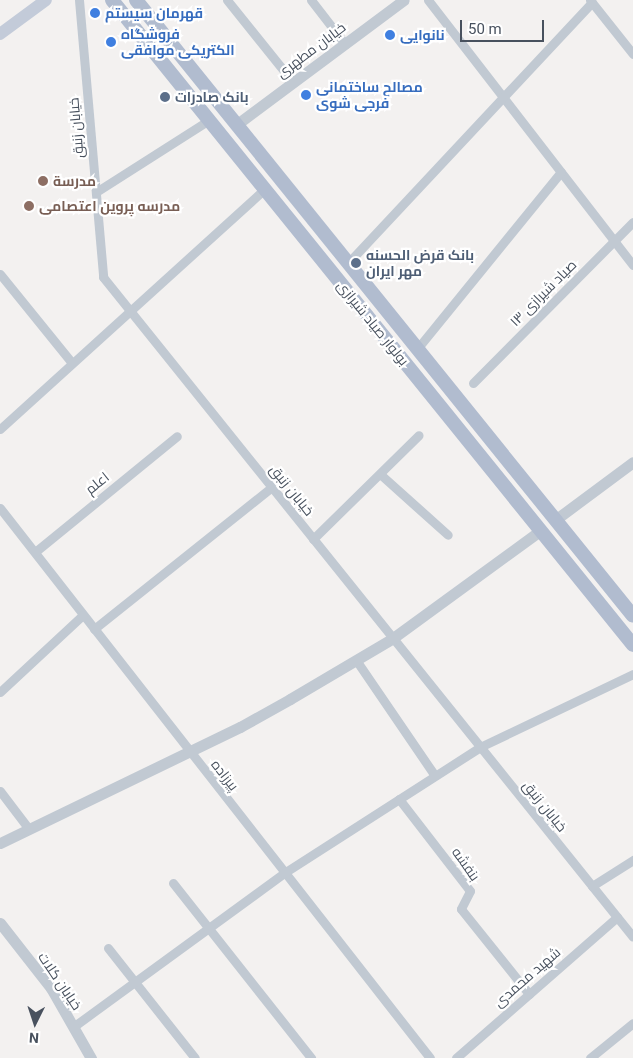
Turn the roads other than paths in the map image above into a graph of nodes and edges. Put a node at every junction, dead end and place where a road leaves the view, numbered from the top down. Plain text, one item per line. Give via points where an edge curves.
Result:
1 (46, 0) edge
2 (79, 0) edge
3 (112, 0) edge
4 (136, 0) edge
5 (227, 0) edge
6 (311, 0) edge
7 (404, 0) edge
8 (428, 0) edge
9 (591, 1) edge
10 (0, 34) edge
11 (345, 44) junction
12 (633, 54) edge
13 (293, 82) junction
14 (503, 98) junction
15 (209, 120) junction
16 (236, 125) junction
17 (561, 172) junction
18 (265, 189) junction
19 (96, 192) junction
20 (633, 222) edge
21 (614, 241) junction
22 (348, 263) junction
23 (633, 266) edge
24 (0, 274) edge
25 (130, 311) junction
26 (417, 349) junction
27 (72, 364) junction
28 (473, 383) dead end
29 (0, 428) edge
30 (419, 435) dead end
31 (177, 436) dead end
32 (633, 462) edge
33 (380, 474) junction
34 (272, 487) junction
35 (0, 508) edge
36 (555, 520) junction
37 (540, 530) junction
38 (448, 535) dead end
39 (314, 539) junction
40 (35, 552) junction
41 (83, 615) junction
42 (633, 616) edge
43 (94, 629) junction
44 (393, 638) junction
45 (633, 645) edge
46 (356, 660) junction
47 (633, 674) edge
48 (0, 692) edge
49 (480, 747) junction
50 (189, 752) junction
51 (435, 776) junction
52 (0, 791) edge
53 (399, 799) junction
54 (29, 829) junction
55 (0, 843) edge
56 (633, 860) edge
57 (284, 873) junction
58 (172, 883) dead end
59 (592, 886) junction
60 (617, 917) junction
61 (0, 923) edge
62 (208, 929) junction
63 (633, 937) edge
64 (108, 948) dead end
65 (135, 982) junction
66 (529, 994) junction
67 (633, 1023) edge
68 (73, 1027) junction
69 (91, 1058) edge
70 (195, 1058) edge
71 (311, 1058) edge
72 (430, 1058) edge
73 (456, 1058) edge
74 (590, 1058) edge

1 - 10 main road
2 - 19 street, خیابان زنبق
3 - 15 main road, بولوار صیاد شیرازی
4 - 16 main road, بولوار صیاد شیرازی
5 - 13 street
6 - 11 street
7 - 11 street, خیابان مطهری
8 - 14 street
9 - 12 street
9 - 14 street
11 - 13 street, خیابان مطهری
13 - 16 street, خیابان مطهری
14 - 17 street
14 - 22 street
15 - 18 main road, بولوار صیاد شیرازی
15 - 19 street
16 - 22 main road, بولوار صیاد شیرازی
17 - 21 street
17 - 26 street
18 - 25 street
18 - 37 main road, بولوار صیاد شیرازی
19 - 25 street, خیابان زنبق via 103,277
20 - 21 street, صیاد شیرازی ۱۳
21 - 23 street
21 - 28 street, صیاد شیرازی ۱۳
22 - 26 main road, بولوار صیاد شیرازی
24 - 27 street
25 - 27 street
25 - 34 street, خیابان زنبق
26 - 36 main road, بولوار صیاد شیرازی
27 - 29 street
30 - 33 street
31 - 40 street, اعلم
32 - 36 street
33 - 38 street
33 - 39 street
34 - 39 street, خیابان زنبق
34 - 43 street
35 - 40 street, پیرزاده
36 - 37 main road
36 - 42 main road, بولوار صیاد شیرازی
37 - 44 street
37 - 45 main road, بولوار صیاد شیرازی
39 - 44 street, خیابان زنبق
40 - 41 street, پیرزاده
41 - 43 street, پیرزاده
41 - 48 street
43 - 50 street, پیرزاده
44 - 46 street
44 - 49 street, خیابان زنبق
46 - 50 street via 240,727
46 - 51 street
47 - 49 street
49 - 51 street
49 - 59 street, خیابان زنبق
50 - 54 street
50 - 57 street, پیرزاده
51 - 53 street
52 - 54 street
53 - 57 street
53 - 66 street, بنفشه via 470,891 461,909
54 - 55 street
56 - 59 street
57 - 62 street
57 - 72 street, پیرزاده
58 - 62 street
59 - 60 street, خیابان زنبق
60 - 63 street, خیابان زنبق
60 - 66 street, شهید محمدی
61 - 68 street, خیابان کلات via 51,988
62 - 65 street
62 - 71 street
64 - 65 street
65 - 68 street
65 - 70 street
66 - 73 street, شهید محمدی
67 - 74 street
68 - 69 street, خیابان کلات

